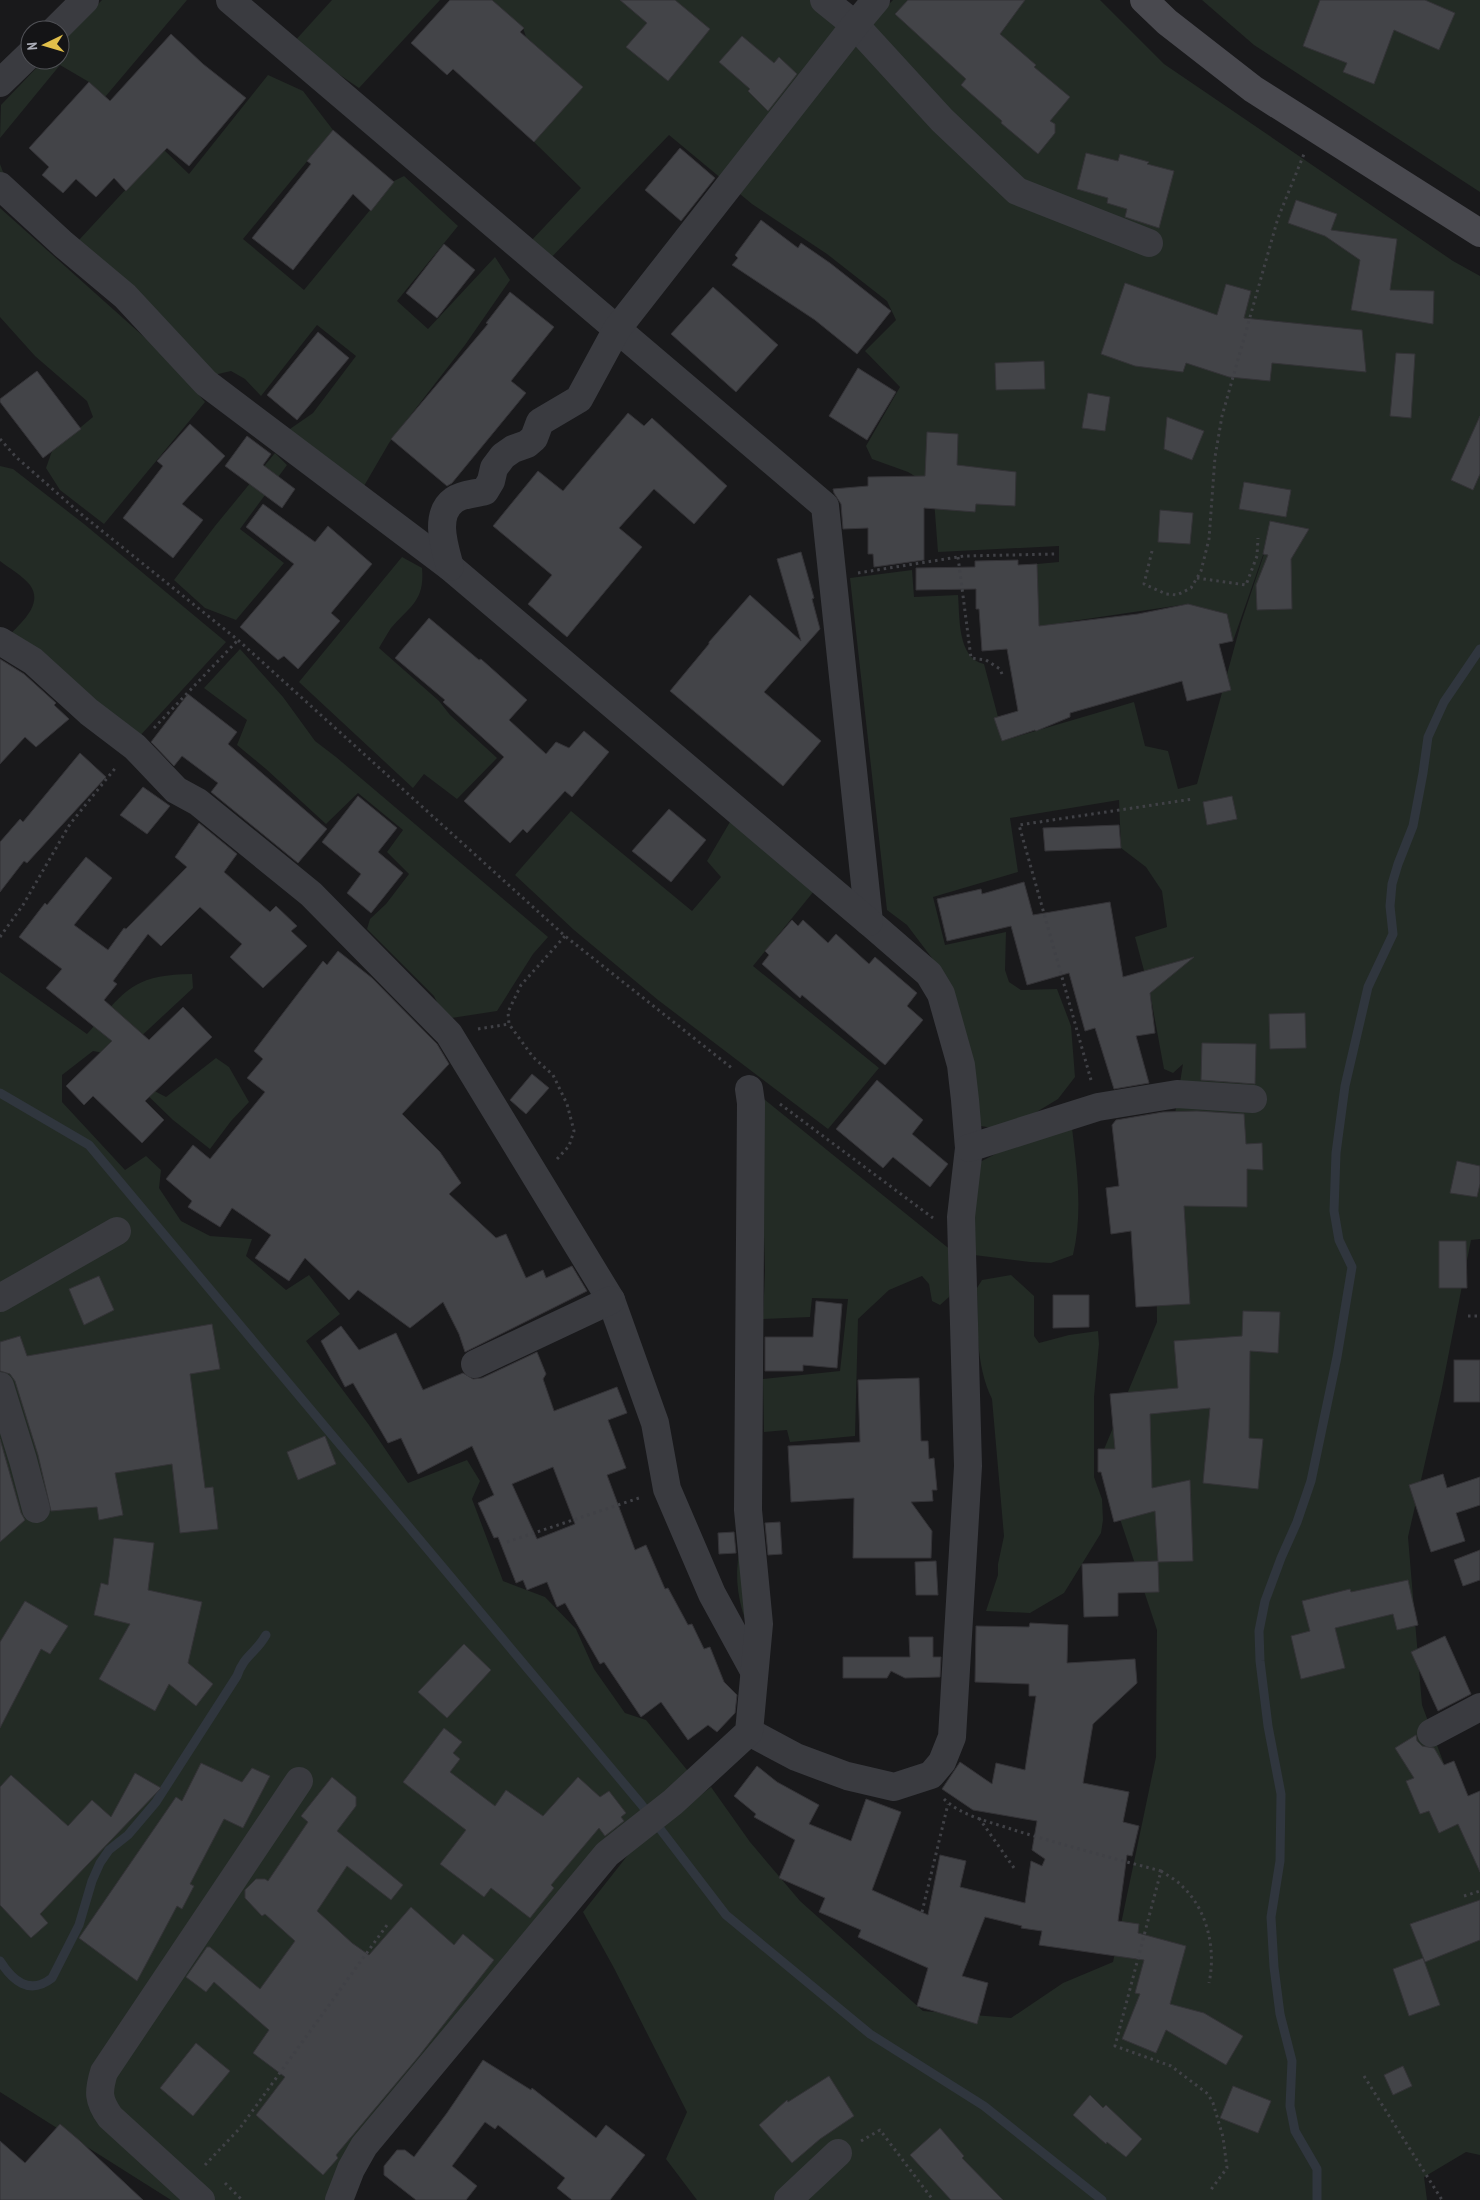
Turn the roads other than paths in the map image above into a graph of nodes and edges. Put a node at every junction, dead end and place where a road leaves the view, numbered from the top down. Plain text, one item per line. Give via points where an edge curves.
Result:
1 (85, 0) edge
2 (230, 0) edge
3 (824, 0) edge
4 (876, 0) edge
5 (1144, 0) edge
6 (64, 20) edge
7 (854, 25) junction
8 (20, 64) edge
9 (0, 83) edge
10 (0, 186) edge
11 (1480, 233) edge
12 (1149, 243) dead end
13 (617, 329) junction
14 (450, 568) junction
15 (0, 641) edge
16 (869, 922) junction
17 (749, 1088) road end
18 (1253, 1098) dead end
19 (969, 1148) junction
20 (117, 1231) dead end
21 (0, 1298) edge
22 (610, 1300) junction
23 (475, 1364) dead end
24 (0, 1386) edge
25 (36, 1509) dead end
26 (754, 1671) junction
27 (1480, 1707) edge
28 (749, 1732) junction
29 (1431, 1733) dead end
30 (299, 1781) dead end
31 (838, 2153) road end
32 (201, 2200) edge
33 (339, 2200) edge
34 (788, 2200) edge

1 - 6 street
2 - 13 street
3 - 7 street
4 - 7 street
5 - 11 main road via 1253,89
7 - 12 street via 942,120 1017,191
7 - 13 street
8 - 9 street
10 - 14 street via 125,296 206,383
13 - 14 street via 579,398 540,422 534,438 527,444 503,456 484,491 453,500 442,526
13 - 16 street via 826,506
14 - 16 street
15 - 22 street via 32,661 89,712 135,747 176,790 198,802 311,894 448,1034
16 - 19 street via 929,974 941,994 961,1066
17 - 26 street via 748,1510 758,1624
18 - 19 street via 1177,1094 1098,1106
19 - 28 street via 961,1217 967,1476 952,1737 942,1762 931,1775 894,1787 847,1776 796,1757
20 - 21 street
22 - 23 street
22 - 26 street via 655,1423 667,1489 712,1594
24 - 25 street
26 - 28 street
27 - 29 street
28 - 33 street via 673,1802 608,1854 364,2146
30 - 32 street via 104,2072 99,2088 101,2105 110,2117
31 - 34 street

